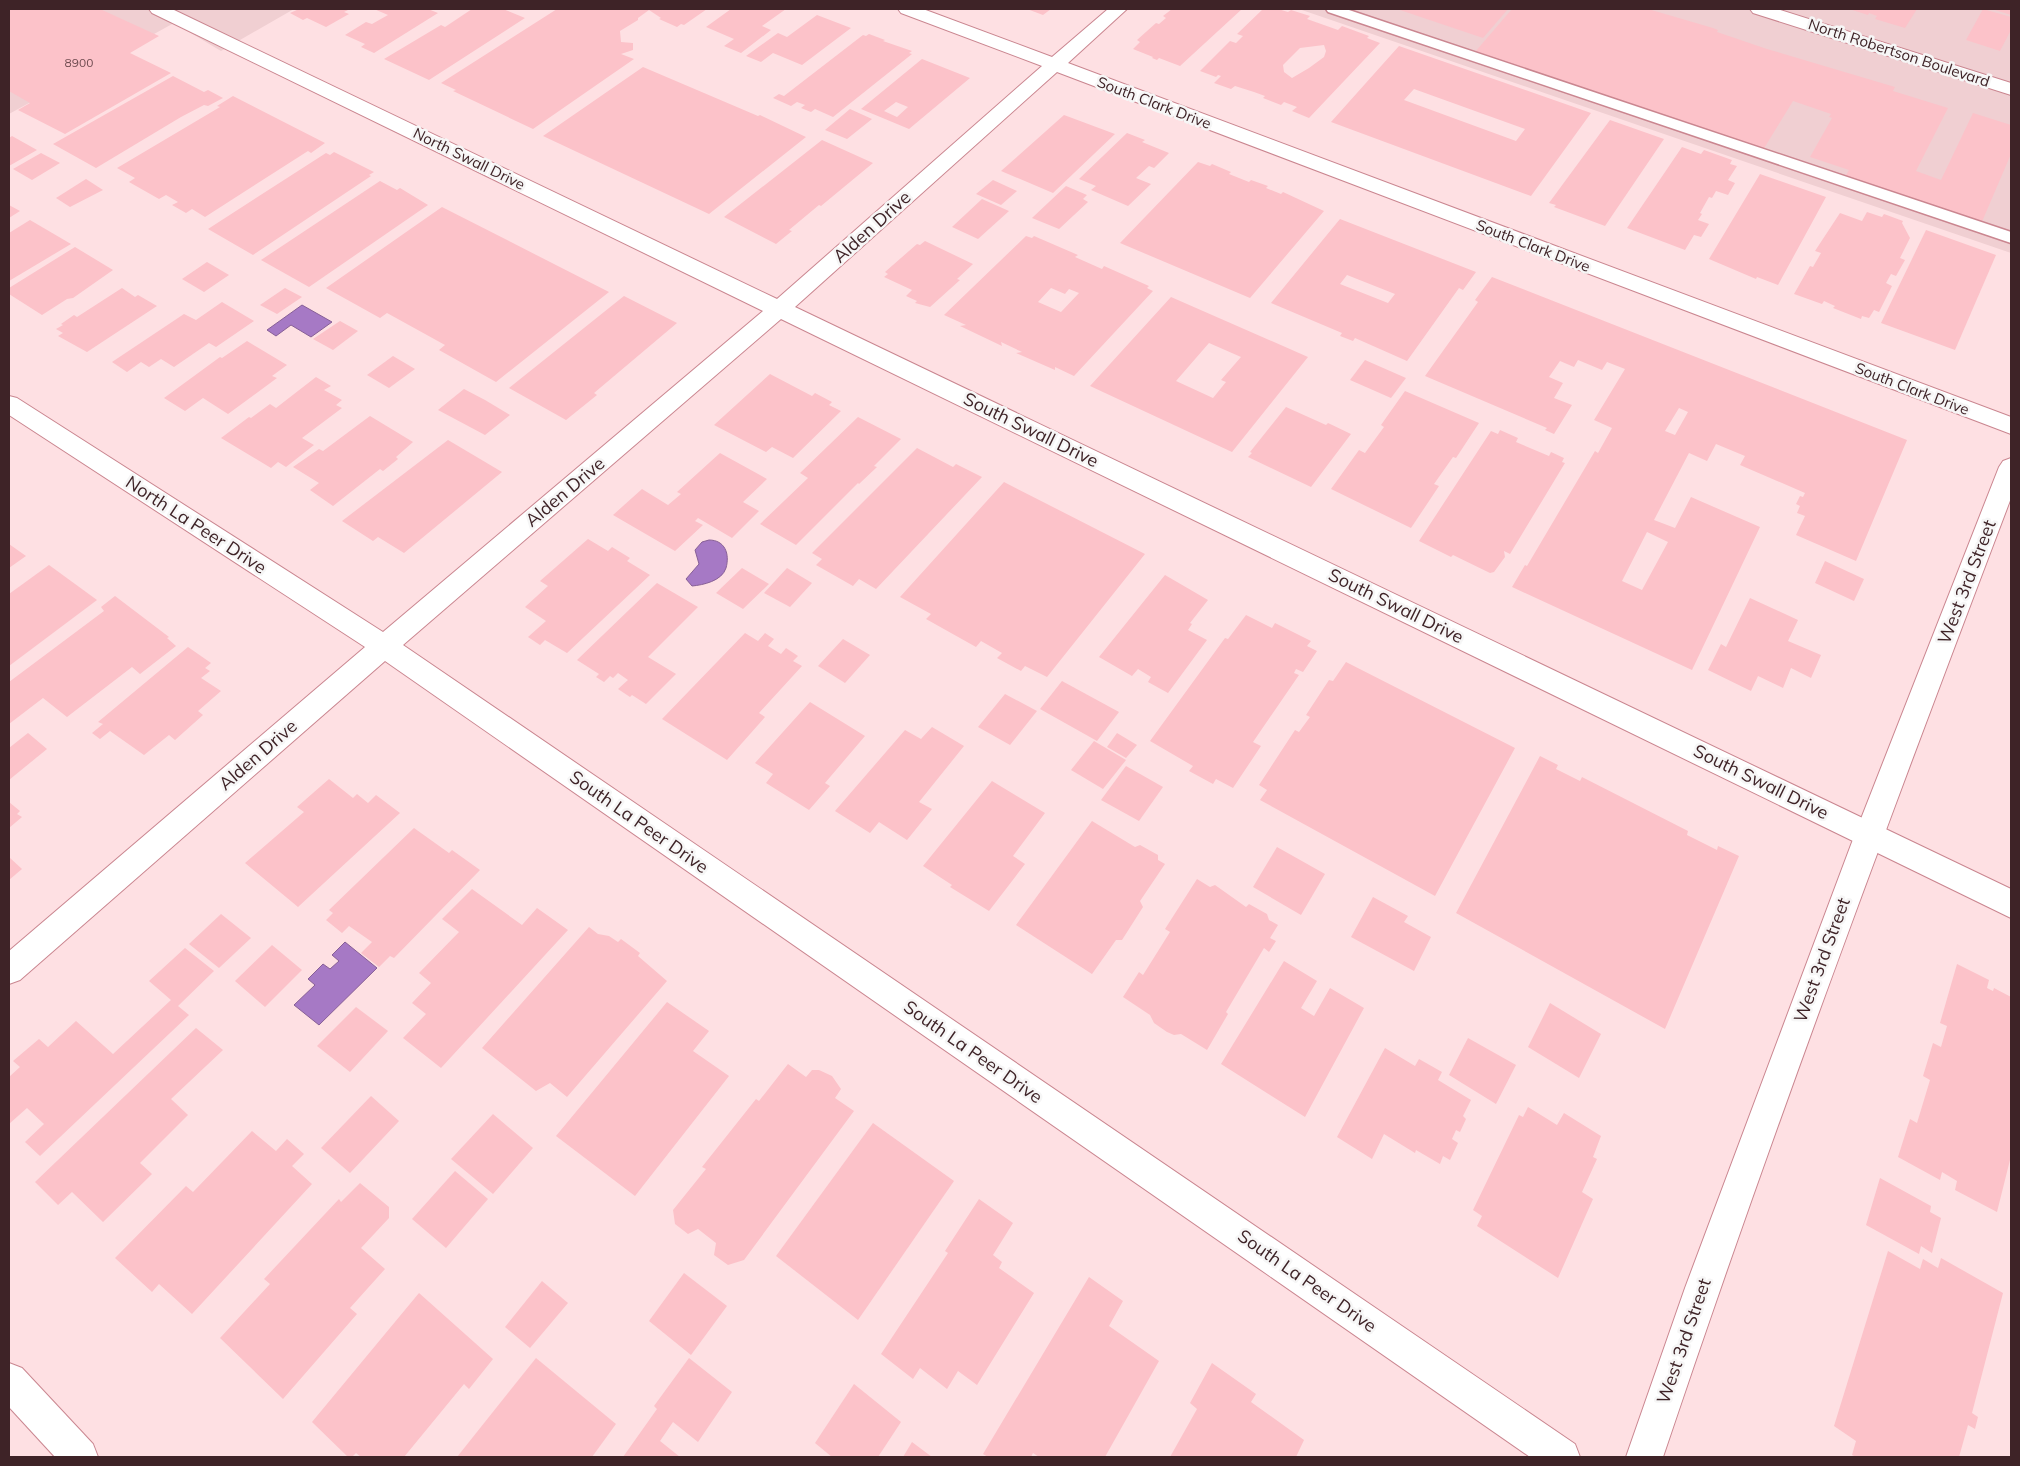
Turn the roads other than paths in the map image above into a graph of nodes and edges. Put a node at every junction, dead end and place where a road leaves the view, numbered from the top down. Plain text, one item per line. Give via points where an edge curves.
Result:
1 (158, 9) edge
2 (907, 9) edge
3 (1118, 9) edge
4 (1333, 9) edge
5 (1759, 9) edge
6 (1054, 65) junction
7 (2011, 89) edge
8 (2011, 238) edge
9 (780, 308) junction
10 (9, 404) edge
11 (2011, 426) edge
12 (2011, 467) edge
13 (384, 646) junction
14 (1869, 834) junction
15 (2011, 904) edge
16 (9, 970) edge
17 (9, 1381) edge
18 (80, 1457) edge
19 (1562, 1457) edge
20 (1644, 1457) edge

1 - 9 street, North Swall Drive
2 - 6 street, South Clark Drive
3 - 6 street, Alden Drive
4 - 8 lane
5 - 7 street, North Robertson Boulevard
6 - 9 street, Alden Drive
6 - 11 street, South Clark Drive
9 - 13 street, Alden Drive
9 - 14 street, South Swall Drive
10 - 13 street, North La Peer Drive
12 - 14 street, West 3rd Street
13 - 16 street, Alden Drive
13 - 19 street, South La Peer Drive
14 - 15 street, South Swall Drive
14 - 20 street, West 3rd Street via 1702,1288
17 - 18 street

